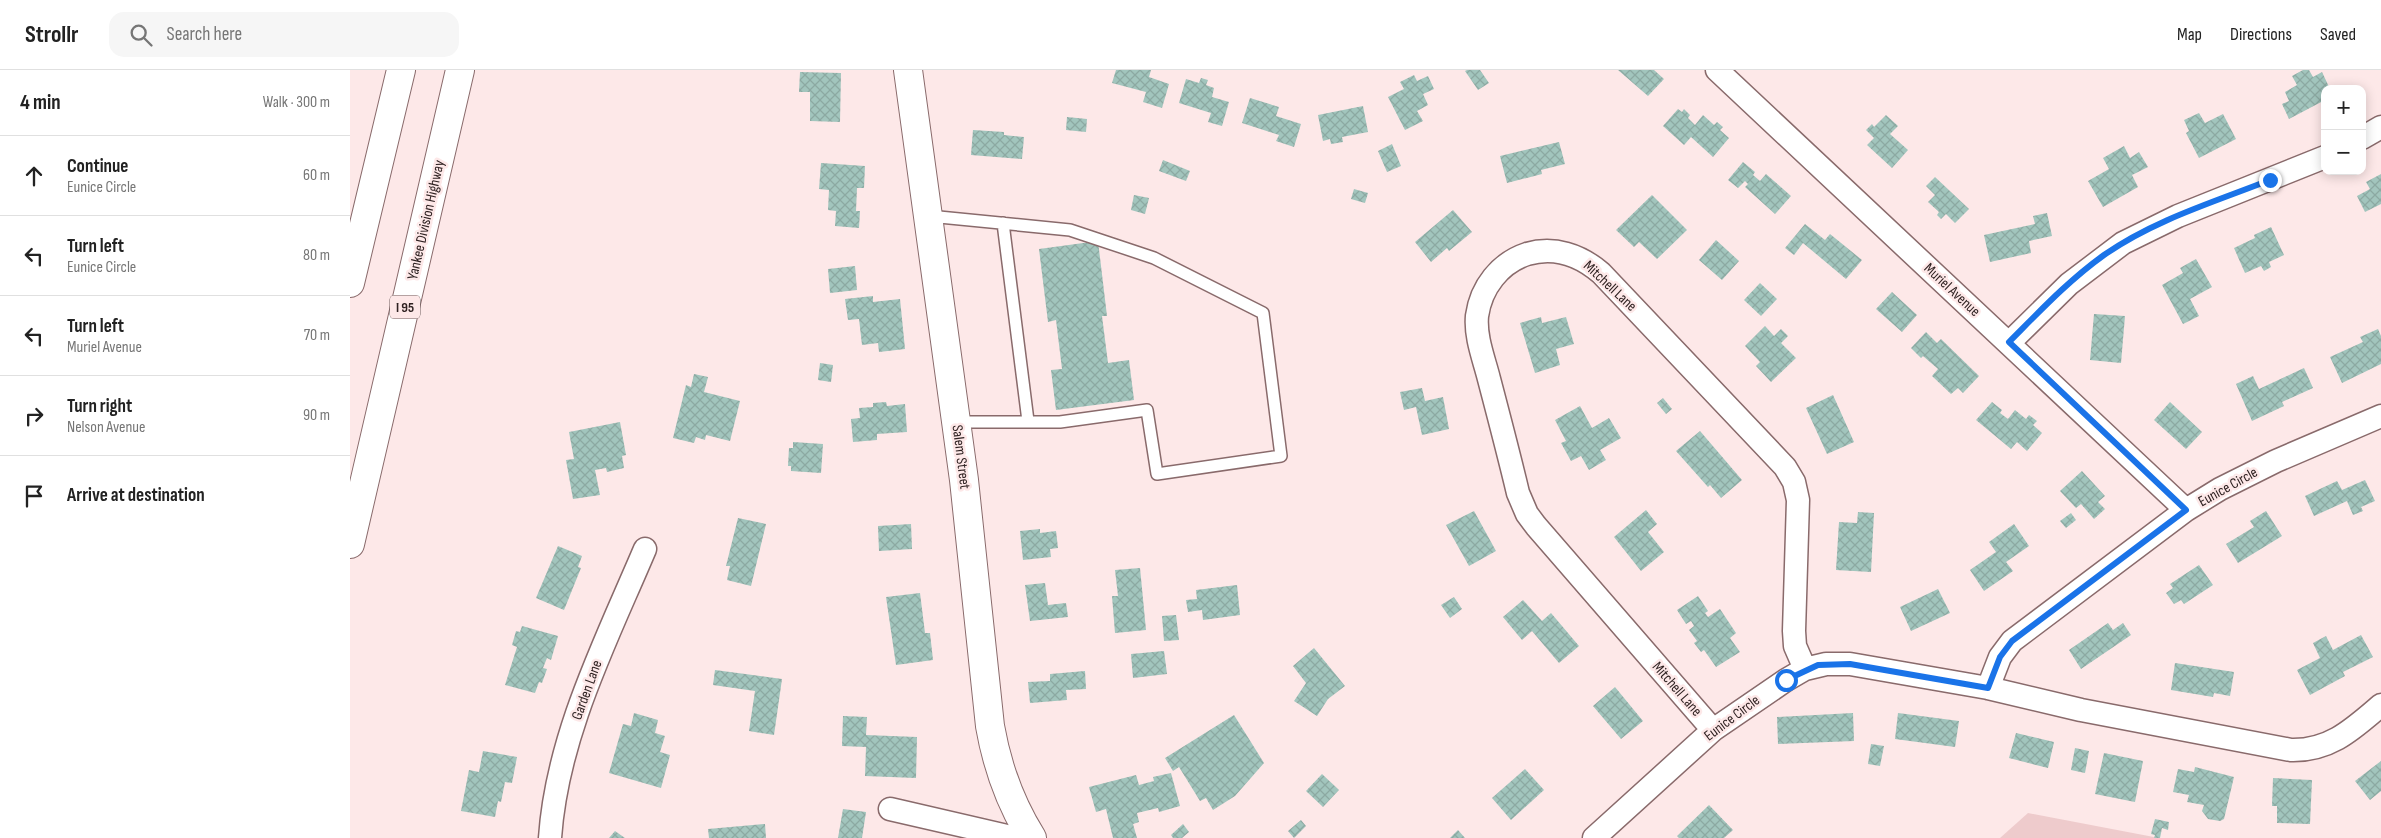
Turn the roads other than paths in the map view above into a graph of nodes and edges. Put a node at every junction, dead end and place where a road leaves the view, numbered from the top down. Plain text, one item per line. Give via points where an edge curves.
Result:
1 (401, 70) edge
2 (460, 70) edge
3 (908, 70) edge
4 (1717, 70) edge
5 (2381, 126) edge
6 (2366, 135) edge
7 (2321, 159) edge
8 (929, 216) junction
9 (1003, 223) junction
10 (350, 283) edge
11 (2009, 342) junction
12 (2381, 416) edge
13 (1028, 421) junction
14 (956, 422) junction
15 (2186, 510) junction
16 (350, 544) edge
17 (645, 549) dead end
18 (1805, 670) junction
19 (1988, 688) junction
20 (2381, 705) edge
21 (1712, 730) junction
22 (890, 809) dead end
23 (550, 838) edge
24 (1016, 838) edge
25 (1032, 838) edge
26 (1594, 838) edge

1 - 10 main road
2 - 16 main road, Yankee Division Highway / I 95
3 - 8 main road, Salem Street
4 - 11 street, Muriel Avenue
5 - 6 street
7 - 11 street via 2178,216 2123,243 2069,284
8 - 9 lane
8 - 14 main road, Salem Street
9 - 13 lane
9 - 13 lane via 1070,230 1154,258 1263,313 1282,456 1157,474 1146,410 1060,422
11 - 15 street, Muriel Avenue
12 - 15 street, Eunice Circle via 2239,478
13 - 14 lane
14 - 25 main road, Salem Street via 976,578 990,726 1005,785
15 - 19 street, Eunice Circle via 2012,641 2000,657
17 - 23 street, Garden Lane via 581,702 566,750
18 - 19 street, Eunice Circle via 1826,664 1850,664
18 - 21 street, Eunice Circle
18 - 21 street, Mitchell Lane via 1795,646 1794,632 1798,500 1794,482 1785,466 1588,263 1567,253 1544,251 1521,256 1508,264 1496,274 1483,294 1477,325 1524,507 1536,526
19 - 20 street, Eunice Circle via 2081,710 2291,750 2309,750 2334,742
21 - 26 street, Eunice Circle
22 - 24 street

